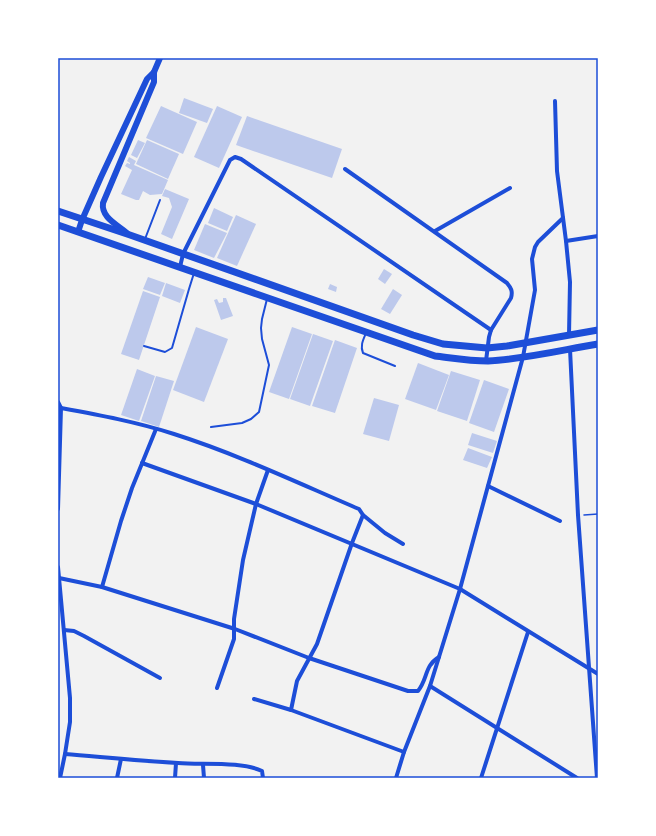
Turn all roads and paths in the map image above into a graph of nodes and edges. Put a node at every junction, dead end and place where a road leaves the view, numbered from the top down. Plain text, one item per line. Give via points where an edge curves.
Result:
1 (160, 58) edge
2 (154, 72) junction
3 (555, 101) dead end
4 (345, 169) dead end
5 (510, 188) dead end
6 (160, 200) dead end
7 (89, 203) junction
8 (102, 208) junction
9 (58, 212) edge
10 (563, 218) junction
11 (82, 220) junction
12 (58, 225) edge
13 (435, 231) junction
14 (78, 232) junction
15 (130, 235) junction
16 (598, 236) edge
17 (145, 240) junction
18 (566, 241) junction
19 (183, 254) junction
20 (180, 267) junction
21 (195, 272) junction
22 (268, 298) junction
23 (491, 330) junction
24 (598, 330) edge
25 (366, 332) junction
26 (569, 335) junction
27 (525, 342) junction
28 (598, 344) edge
29 (144, 346) dead end
30 (487, 348) junction
31 (570, 349) junction
32 (523, 357) junction
33 (486, 361) junction
34 (395, 366) dead end
35 (58, 402) edge
36 (61, 408) junction
37 (211, 427) dead end
38 (156, 429) junction
39 (59, 435) edge
40 (142, 463) junction
41 (268, 470) junction
42 (488, 486) junction
43 (256, 504) junction
44 (58, 508) edge
45 (598, 514) edge
46 (363, 515) junction
47 (578, 515) junction
48 (560, 522) dead end
49 (352, 543) junction
50 (403, 544) dead end
51 (58, 567) edge
52 (59, 578) junction
53 (102, 587) junction
54 (460, 589) junction
55 (235, 629) junction
56 (64, 630) junction
57 (528, 632) junction
58 (439, 657) junction
59 (309, 658) junction
60 (589, 669) junction
61 (598, 674) edge
62 (160, 678) dead end
63 (430, 686) junction
64 (216, 688) dead end
65 (254, 699) dead end
66 (291, 710) junction
67 (496, 728) junction
68 (404, 752) junction
69 (65, 754) junction
70 (121, 759) junction
71 (176, 763) junction
72 (203, 765) junction
73 (569, 773) junction
74 (597, 776) edge
75 (59, 778) edge
76 (116, 778) edge
77 (175, 778) edge
78 (204, 778) edge
79 (263, 778) edge
80 (396, 778) edge
81 (480, 778) edge
82 (567, 778) edge
83 (578, 778) edge

1 - 2 main road
2 - 7 main road via 147,79
2 - 8 main road via 154,82
3 - 10 street via 557,171
4 - 13 street
5 - 13 street
6 - 17 lane
7 - 8 main road
7 - 11 main road
8 - 15 main road via 104,215
9 - 11 main road
10 - 18 street
10 - 27 street via 535,247 532,259 535,290
11 - 14 main road
11 - 15 main road
12 - 14 main road
13 - 23 street via 507,283 512,290 511,298
14 - 20 main road
15 - 17 main road
16 - 18 street
17 - 19 main road
18 - 26 street via 570,282
19 - 20 street
19 - 23 street via 230,160 241,159
19 - 30 main road via 413,335 443,344
20 - 21 main road
21 - 22 main road
21 - 29 lane via 172,348 165,352
22 - 25 main road
22 - 37 lane via 261,328 269,365 258,412 242,423
23 - 30 street
24 - 26 main road
25 - 33 main road via 435,356
25 - 34 lane via 363,353
26 - 27 main road
27 - 30 main road
27 - 32 street
28 - 31 main road
30 - 33 street
31 - 32 main road
31 - 47 street
32 - 33 main road
32 - 42 street
35 - 36 street
36 - 38 street
36 - 39 street
38 - 40 street
38 - 41 street via 218,449
39 - 44 street
40 - 43 street
40 - 53 street via 123,514
41 - 43 street
41 - 46 street via 359,509
42 - 48 street
42 - 54 street
43 - 49 street
43 - 55 street via 237,596
45 - 47 path
46 - 49 street
46 - 50 street
47 - 60 street
49 - 54 street
49 - 59 street via 317,644
51 - 52 street
52 - 53 street
52 - 56 street
53 - 55 street
54 - 57 street
54 - 58 street
55 - 59 street
55 - 64 street via 234,639
56 - 62 street via 84,636
56 - 69 street via 70,698 70,722
57 - 60 street
57 - 67 street
58 - 59 street via 429,665 418,691 412,692
58 - 63 street
59 - 66 street via 297,681
60 - 61 street
60 - 74 street
63 - 67 street
63 - 68 street
65 - 66 street
66 - 68 street
67 - 73 street
67 - 81 street
68 - 80 street
69 - 70 street
69 - 75 street
70 - 71 street
70 - 76 street
71 - 72 street
71 - 77 street
72 - 78 street
72 - 79 street via 254,767 262,771
73 - 82 street
73 - 83 street

